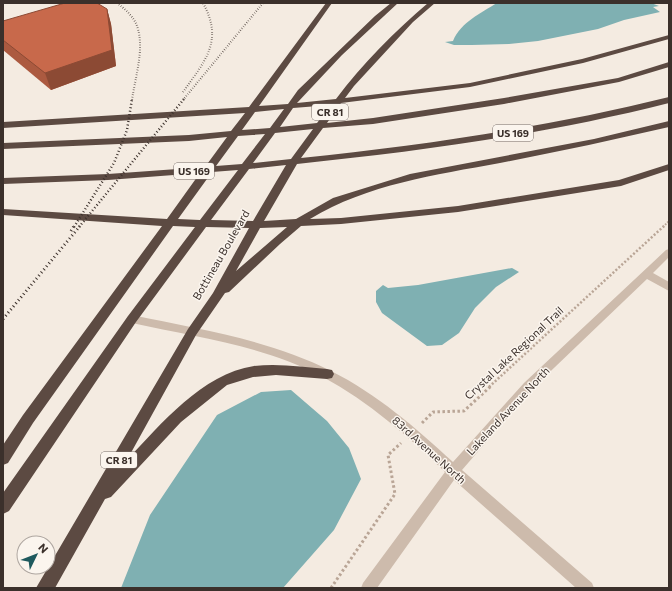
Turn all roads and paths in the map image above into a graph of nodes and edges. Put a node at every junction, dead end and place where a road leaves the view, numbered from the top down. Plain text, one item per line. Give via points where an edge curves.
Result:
1 (329, 3) edge
2 (396, 3) edge
3 (432, 3) edge
4 (669, 37) edge
5 (669, 64) edge
6 (669, 100) edge
7 (669, 124) edge
8 (3, 125) edge
9 (3, 146) edge
10 (669, 167) edge
11 (3, 181) edge
12 (3, 212) edge
13 (669, 221) edge
14 (669, 252) edge
15 (647, 274) junction
16 (669, 287) edge
17 (217, 296) junction
18 (132, 319) junction
19 (192, 332) junction
20 (327, 374) junction
21 (413, 432) junction
22 (3, 458) edge
23 (453, 471) junction
24 (94, 504) junction
25 (3, 506) edge
26 (45, 588) edge
27 (331, 588) edge
28 (368, 588) edge
29 (587, 588) edge

1 - 22 highway
2 - 18 highway, CR 81 via 350,43 301,92
3 - 17 highway, Bottineau Boulevard / CR 81 via 405,26 351,84 286,172
4 - 8 highway via 583,61 470,85 300,106
5 - 9 highway via 611,81 504,102 373,120 189,138
6 - 11 highway, US 169 via 517,132 355,155 272,165
7 - 17 highway via 594,142 410,177 337,200 307,216
10 - 12 highway via 614,184 458,209 341,221 246,225 151,222
13 - 21 path, Crystal Lake Regional Trail via 464,411 433,412
14 - 15 street, Lakeland Avenue North
15 - 16 street
15 - 23 street, Lakeland Avenue North via 528,386
17 - 19 highway, Bottineau Boulevard / CR 81
18 - 19 street, 83rd Avenue North
18 - 25 highway, CR 81
19 - 20 street, 83rd Avenue North via 276,353
19 - 24 highway, Bottineau Boulevard / CR 81
20 - 21 street, 83rd Avenue North via 368,399
20 - 24 highway via 276,370 253,372 223,381 176,418
21 - 23 street, 83rd Avenue North
21 - 27 path, Crystal Lake Regional Trail via 388,455 395,494
23 - 28 street, Lakeland Avenue North
23 - 29 street, 83rd Avenue North
24 - 26 highway, Bottineau Boulevard / CR 81

